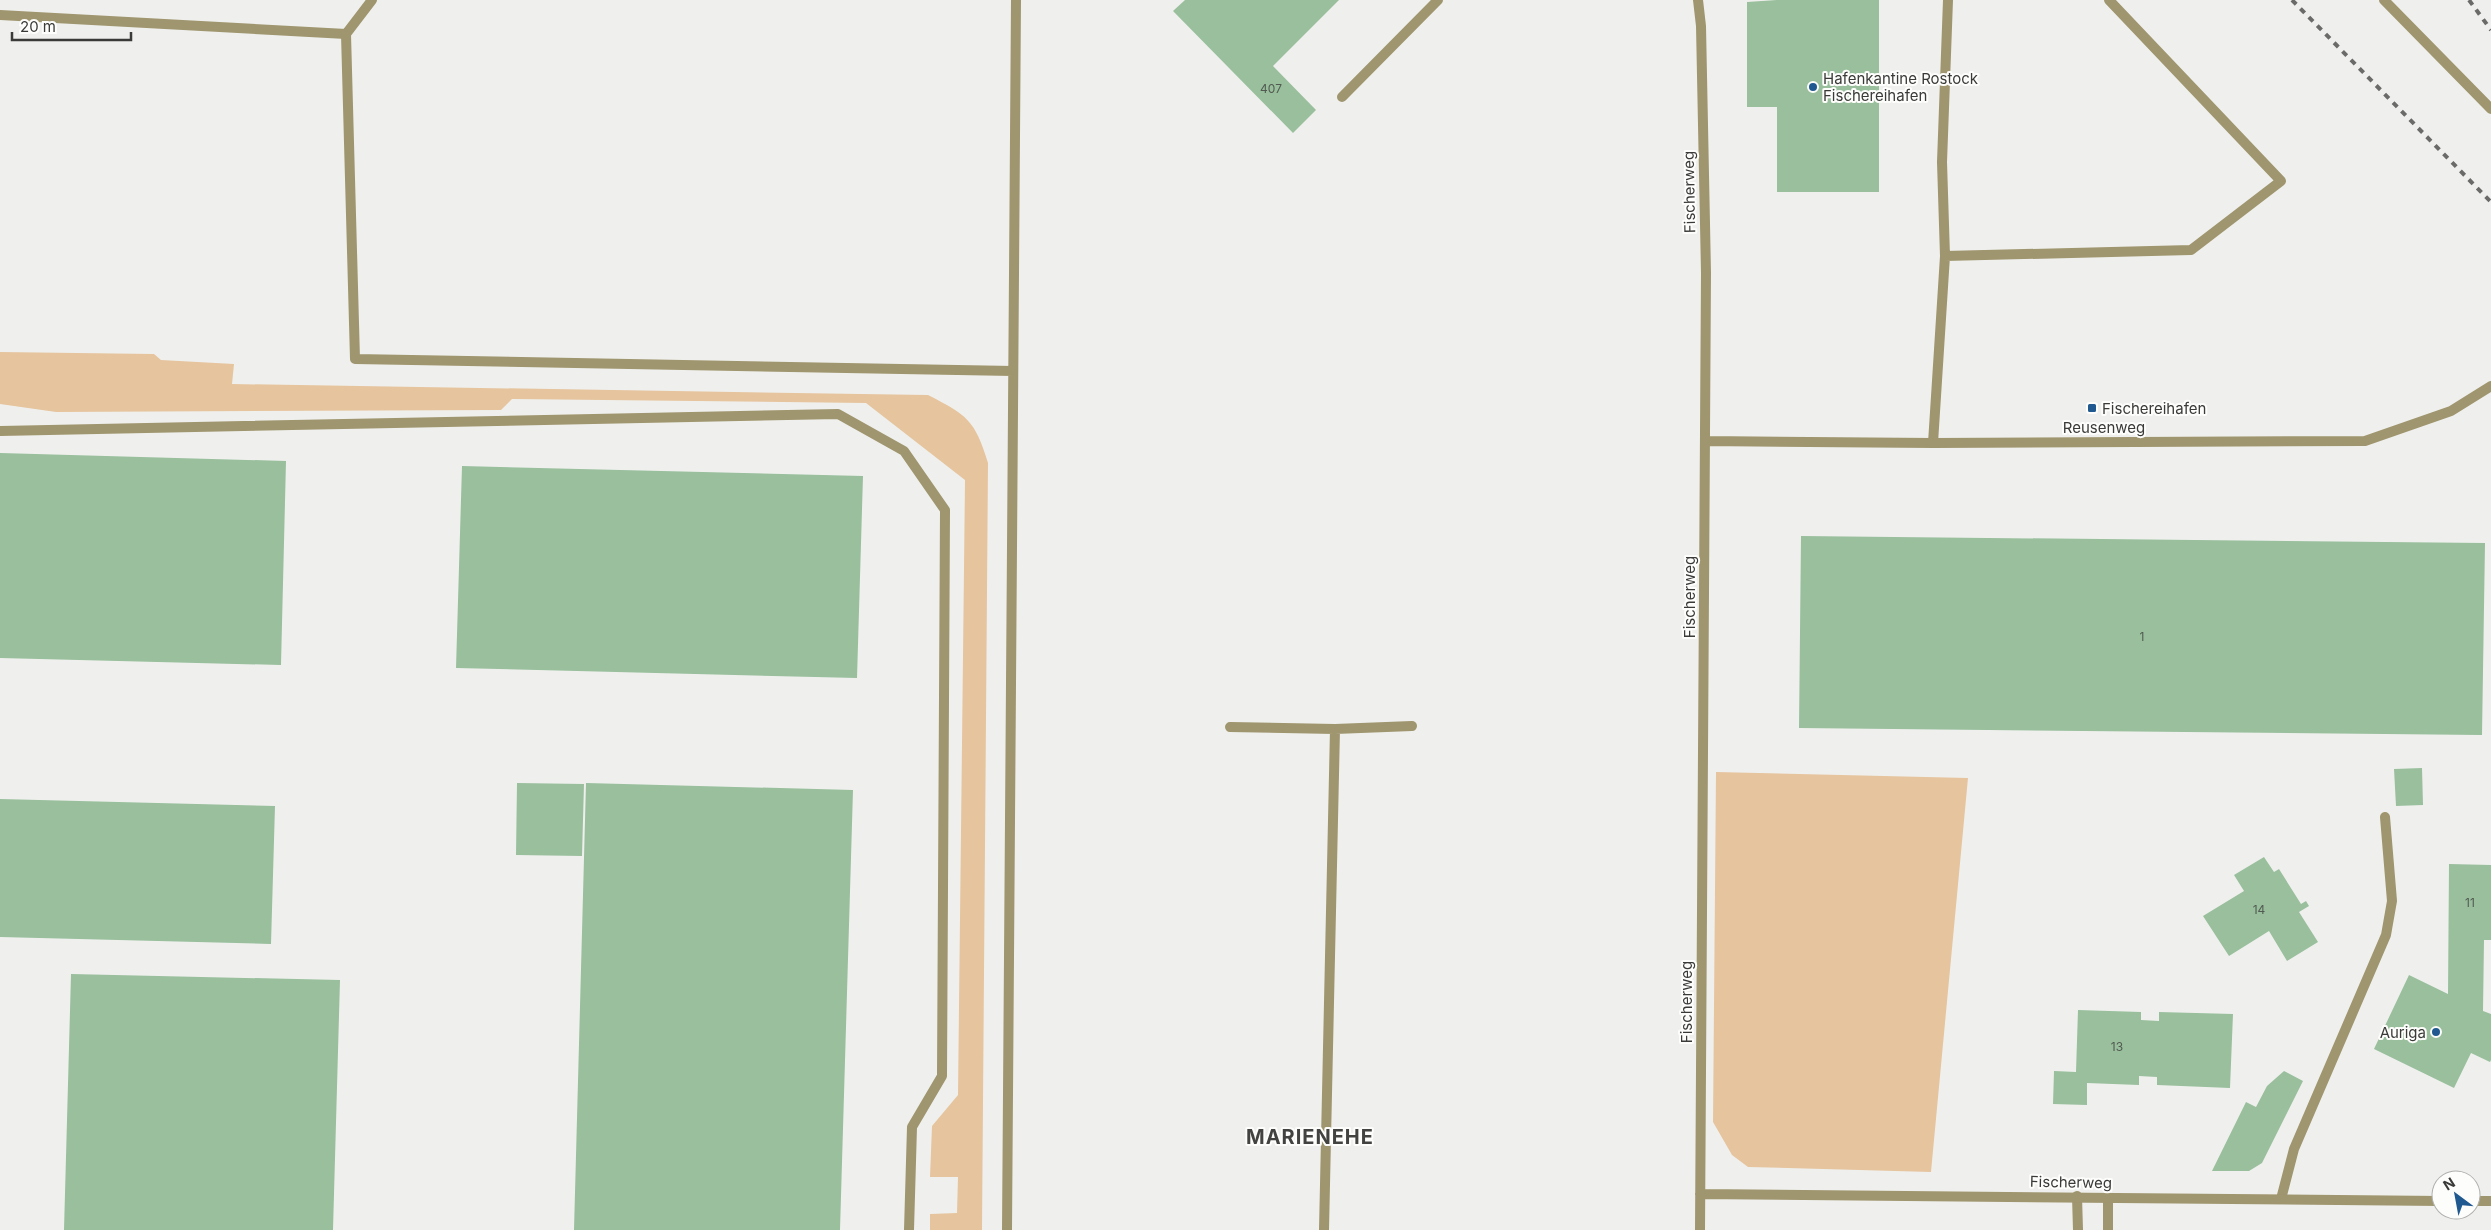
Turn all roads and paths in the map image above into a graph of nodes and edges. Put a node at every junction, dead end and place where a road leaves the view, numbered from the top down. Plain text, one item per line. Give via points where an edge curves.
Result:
1 (372, 0) edge
2 (1016, 0) edge
3 (1438, 0) edge
4 (1698, 0) edge
5 (1948, 0) edge
6 (2109, 0) edge
7 (2384, 0) edge
8 (0, 15) edge
9 (346, 34) junction
10 (1342, 97) dead end
11 (2491, 109) edge
12 (1946, 256) junction
13 (1013, 372) junction
14 (2491, 386) edge
15 (0, 431) edge
16 (1705, 441) junction
17 (1933, 443) junction
18 (1412, 726) dead end
19 (1230, 727) dead end
20 (1335, 729) junction
21 (2385, 817) dead end
22 (1700, 1194) junction
23 (2077, 1196) junction
24 (2108, 1197) junction
25 (2281, 1199) junction
26 (2431, 1201) edge
27 (909, 1230) edge
28 (1007, 1230) edge
29 (1324, 1230) edge
30 (1700, 1230) edge
31 (2078, 1230) edge
32 (2108, 1230) edge

1 - 9 street
2 - 13 street
3 - 10 street
4 - 16 street, Fischerweg via 1706,263
5 - 12 street via 1942,162
6 - 12 street via 2281,181 2191,250
7 - 11 street
8 - 9 street
9 - 13 street via 355,359
12 - 17 street
13 - 28 street
14 - 17 street, Reusenweg via 2451,412 2365,441
15 - 27 street via 838,414 904,451 945,510 942,1076 912,1127
16 - 17 street, Reusenweg
16 - 22 street, Fischerweg
18 - 20 street
19 - 20 street
20 - 29 street
21 - 25 street via 2392,901 2386,935 2294,1149
22 - 23 street, Fischerweg
22 - 30 street, Fischerweg
23 - 24 street, Fischerweg
23 - 31 street
24 - 25 street, Fischerweg
24 - 32 street
25 - 26 street, Fischerweg

